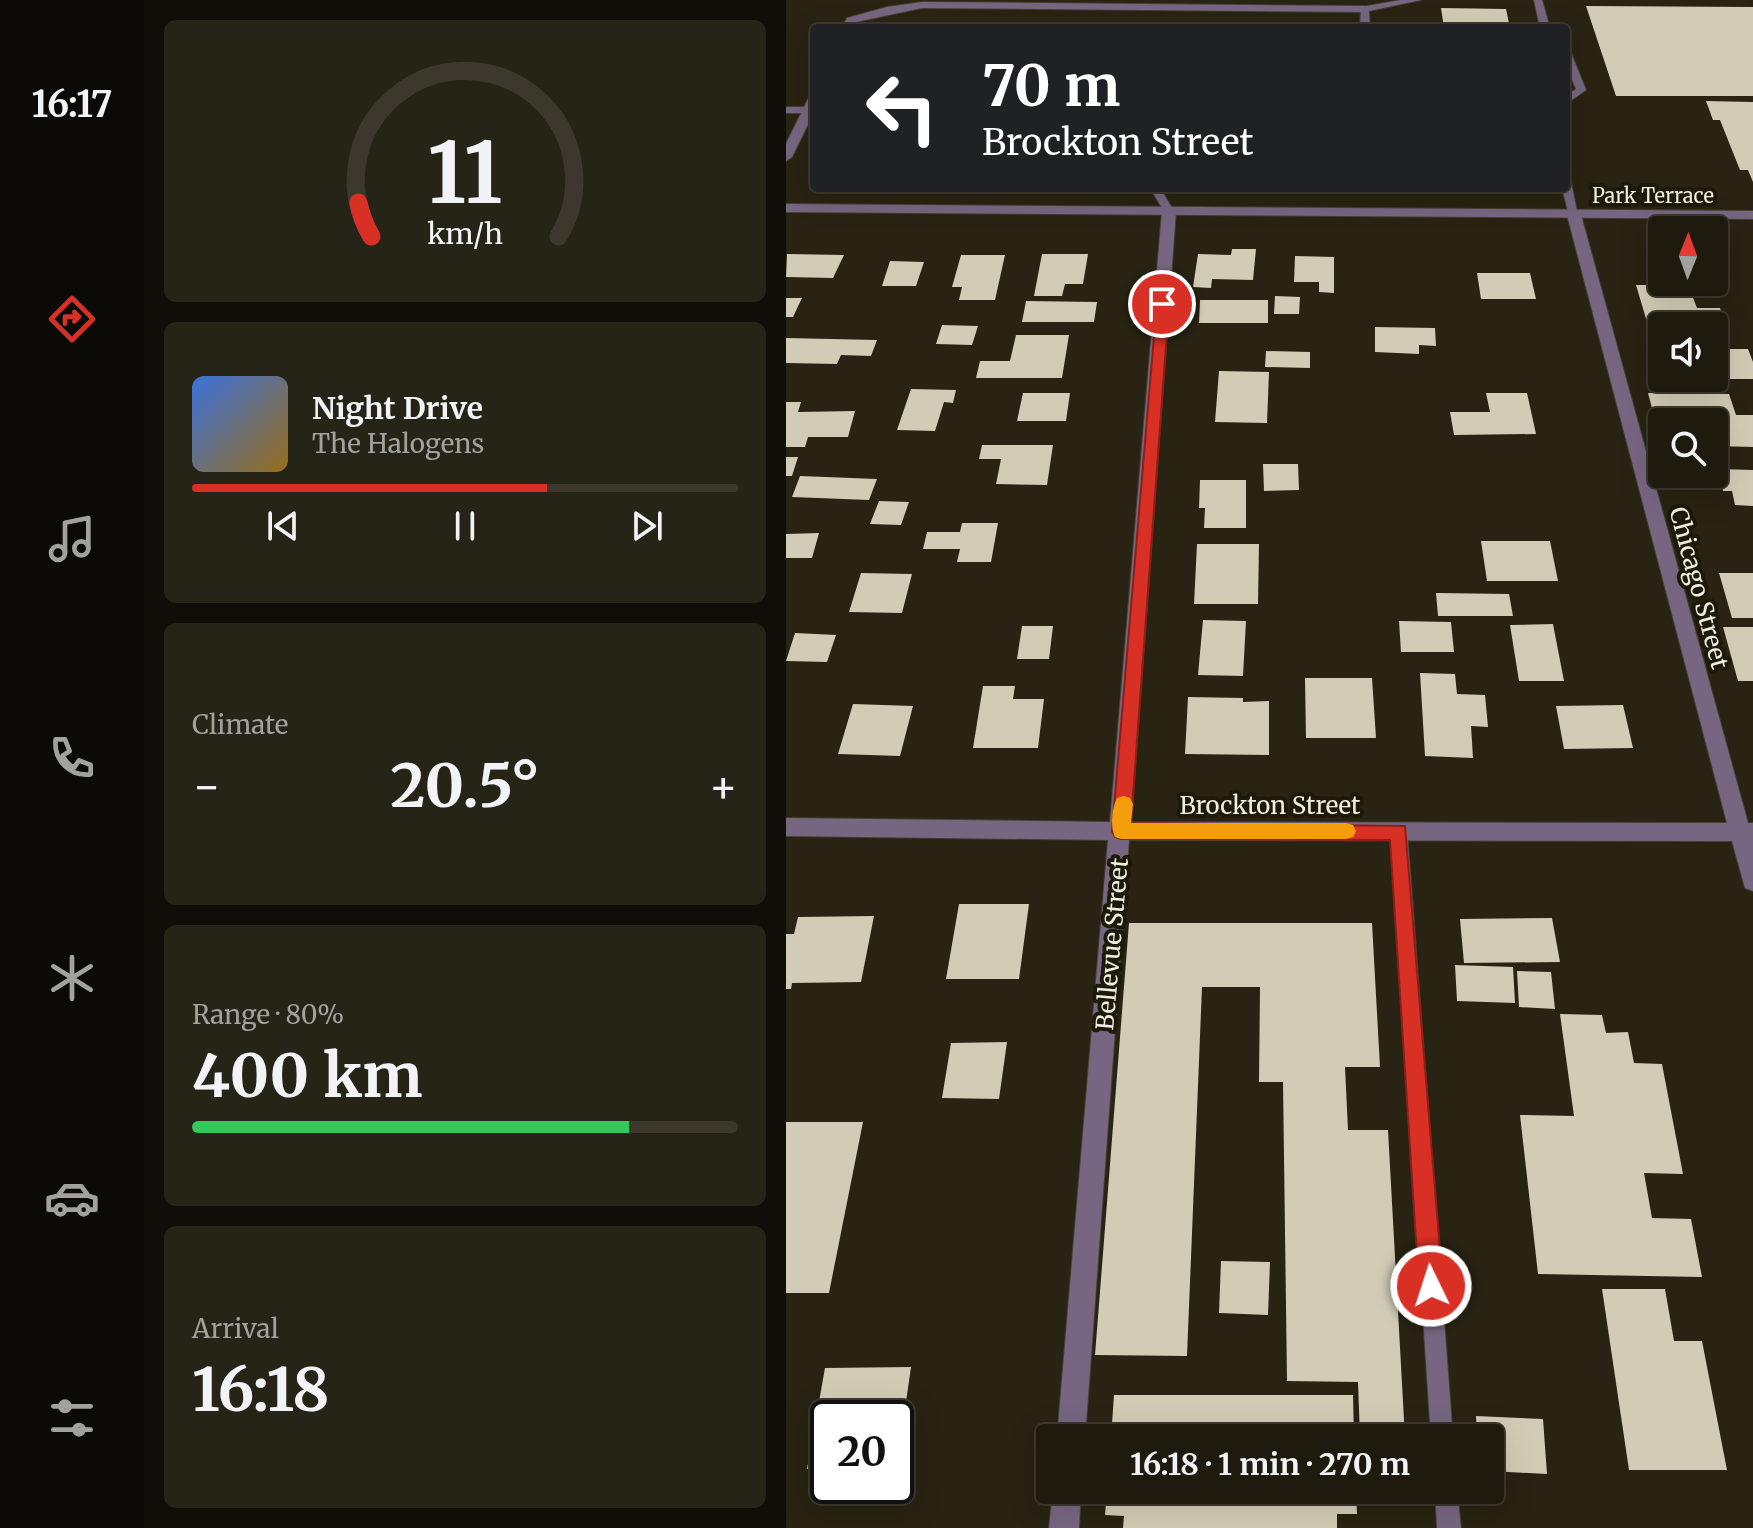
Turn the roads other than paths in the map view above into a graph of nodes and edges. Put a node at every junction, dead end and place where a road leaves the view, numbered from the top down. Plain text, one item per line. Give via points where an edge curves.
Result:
1 (1417, 0) edge
2 (1538, 0) edge
3 (940, 3) edge
4 (1364, 9) junction
5 (850, 24) edge
6 (1365, 24) edge
7 (1544, 24) edge
8 (1570, 63) edge
9 (1570, 98) edge
10 (810, 104) edge
11 (810, 106) edge
12 (786, 110) edge
13 (786, 157) edge
14 (1158, 192) edge
15 (1568, 192) edge
16 (786, 208) edge
17 (1169, 211) junction
18 (1574, 215) junction
19 (1753, 215) edge
20 (786, 827) edge
21 (1121, 831) junction
22 (1399, 831) junction
23 (1746, 832) edge
24 (1753, 881) edge
25 (1072, 1424) edge
26 (1441, 1424) edge
27 (1066, 1504) edge
28 (1447, 1504) edge
29 (1064, 1528) edge
30 (1449, 1528) edge

1 - 4 lane
2 - 7 lane
3 - 4 street
3 - 5 street via 887,10
4 - 6 lane
8 - 9 lane via 1581,90
10 - 12 lane
11 - 13 street
14 - 17 lane
15 - 18 lane
16 - 17 street, Park Terrace
17 - 18 street, Park Terrace
17 - 21 street, Bellevue Street
18 - 19 street, Park Terrace
18 - 23 street, Chicago Street
20 - 21 street, Brockton Street
21 - 22 street, Brockton Street
21 - 25 street, Bellevue Street
22 - 23 street, Brockton Street
22 - 26 lane
23 - 24 street, Chicago Street
27 - 29 street
28 - 30 lane

